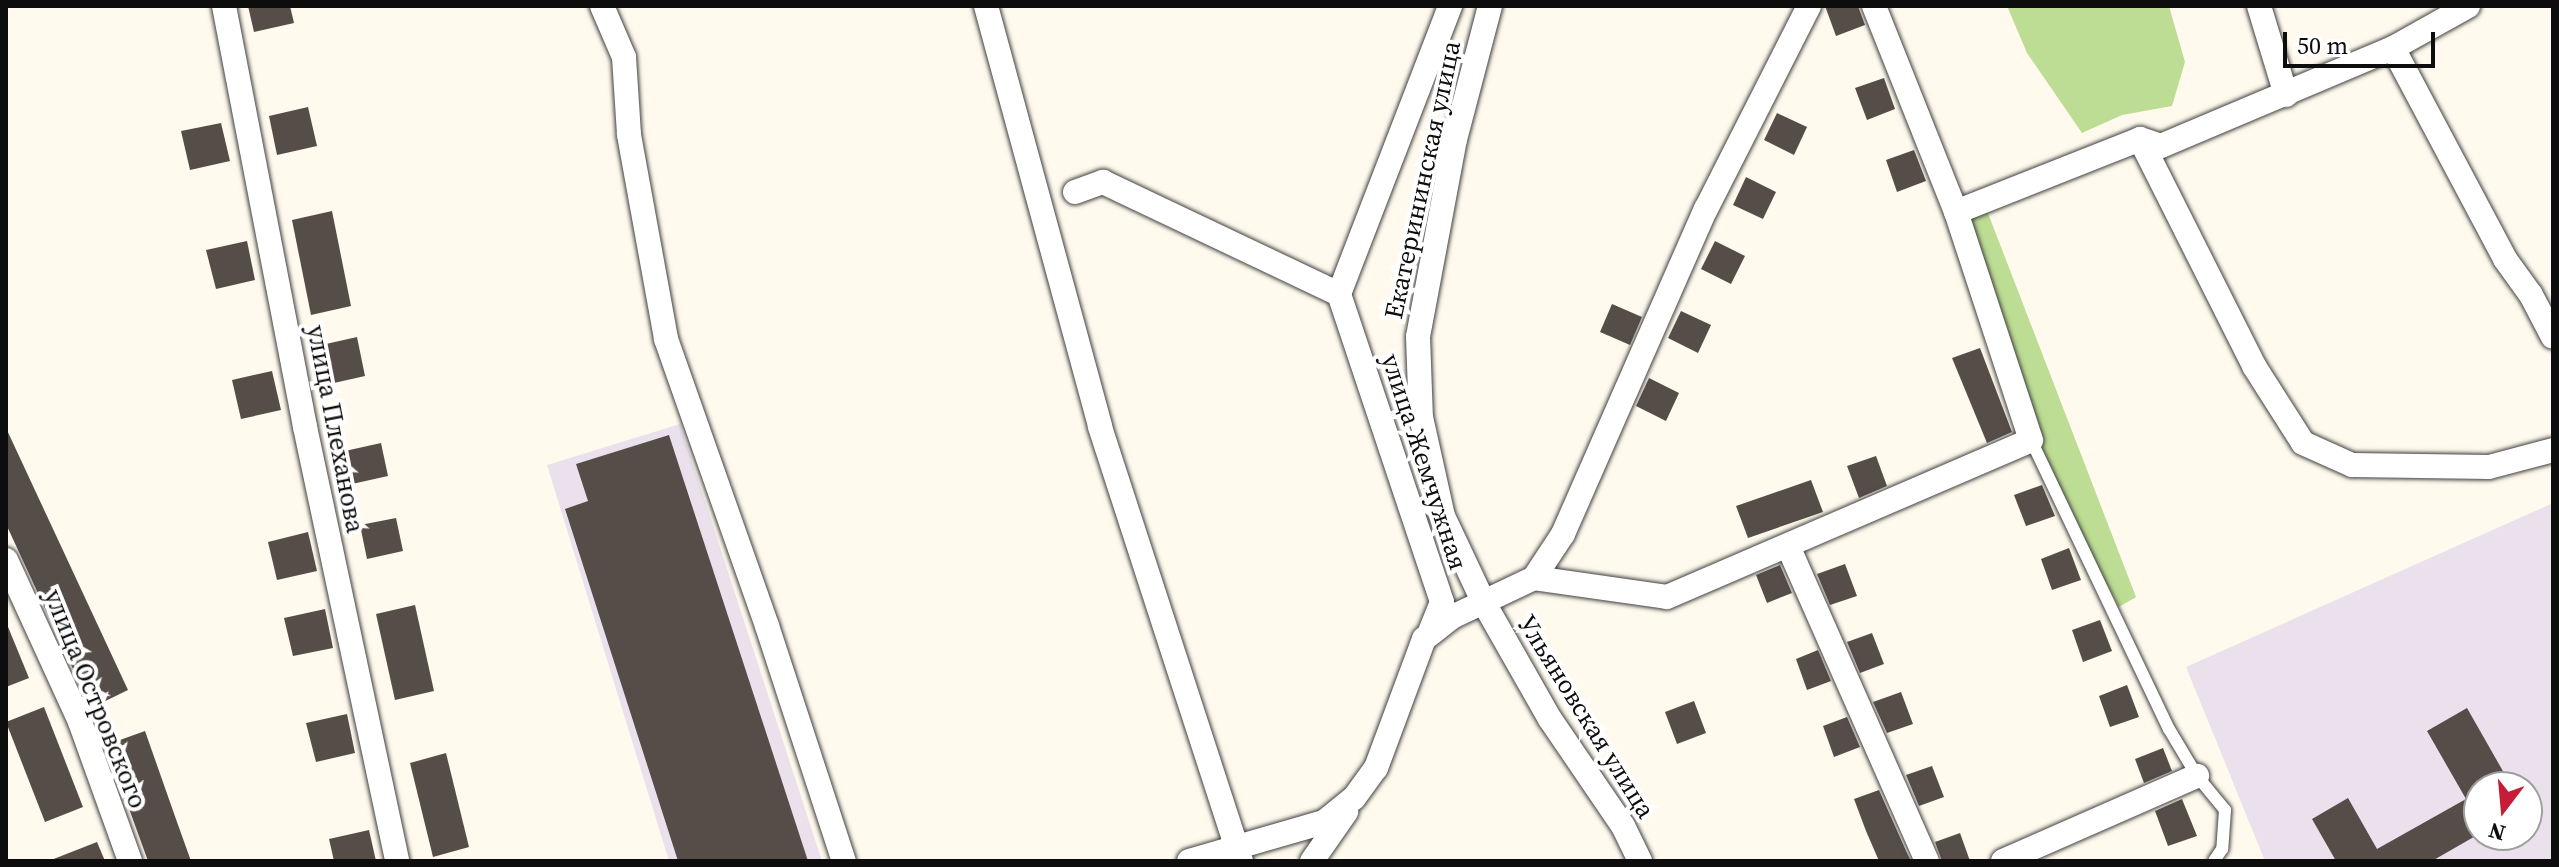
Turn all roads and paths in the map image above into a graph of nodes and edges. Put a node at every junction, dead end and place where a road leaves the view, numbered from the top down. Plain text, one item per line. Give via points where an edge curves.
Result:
1 (224, 6) edge
2 (602, 6) edge
3 (986, 6) edge
4 (1450, 6) edge
5 (1490, 6) edge
6 (1809, 6) edge
7 (1874, 6) edge
8 (2259, 6) edge
9 (2468, 6) edge
10 (2393, 48) junction
11 (2286, 95) junction
12 (2140, 139) junction
13 (1075, 192) dead end
14 (1956, 212) junction
15 (1339, 294) junction
16 (2553, 337) edge
17 (2031, 440) junction
18 (2553, 450) edge
19 (1443, 516) joint
20 (1788, 546) junction
21 (6, 560) edge
22 (1534, 578) junction
23 (1484, 603) junction
24 (1376, 768) junction
25 (2197, 776) junction
26 (1240, 855) edge
27 (130, 861) edge
28 (397, 861) edge
29 (844, 861) edge
30 (1189, 861) edge
31 (1312, 861) edge
32 (1640, 861) edge
33 (1927, 861) edge
34 (2003, 861) edge
35 (2214, 861) edge

1 - 28 street, улица Плеханова via 305,427
2 - 29 street via 624,57 629,135 666,339
3 - 26 street via 1100,427
4 - 15 street, Екатерининская улица
5 - 19 street, Екатерининская улица via 1455,139 1418,337 1421,417
6 - 22 street via 1706,209 1563,534
7 - 14 street
8 - 11 street
9 - 10 street
10 - 11 street
10 - 16 street via 2505,259
11 - 12 street via 2161,146
12 - 14 street
12 - 18 street via 2254,366 2303,443 2352,465 2489,467
13 - 15 street via 1103,182
14 - 17 street
15 - 24 street, улица Жемчужная via 1442,602
17 - 20 street
17 - 25 lane via 2169,729
19 - 23 street, Ульяновская улица
20 - 22 street via 1667,597
20 - 33 street
21 - 27 street, улица Островского via 80,722
22 - 23 street
23 - 24 street via 1452,617 1424,639
23 - 32 street, Ульяновская улица
24 - 26 street via 1354,798 1324,822
24 - 31 street, улица Жемчужная
25 - 34 street
25 - 35 lane via 2225,810 2222,849
26 - 30 street

